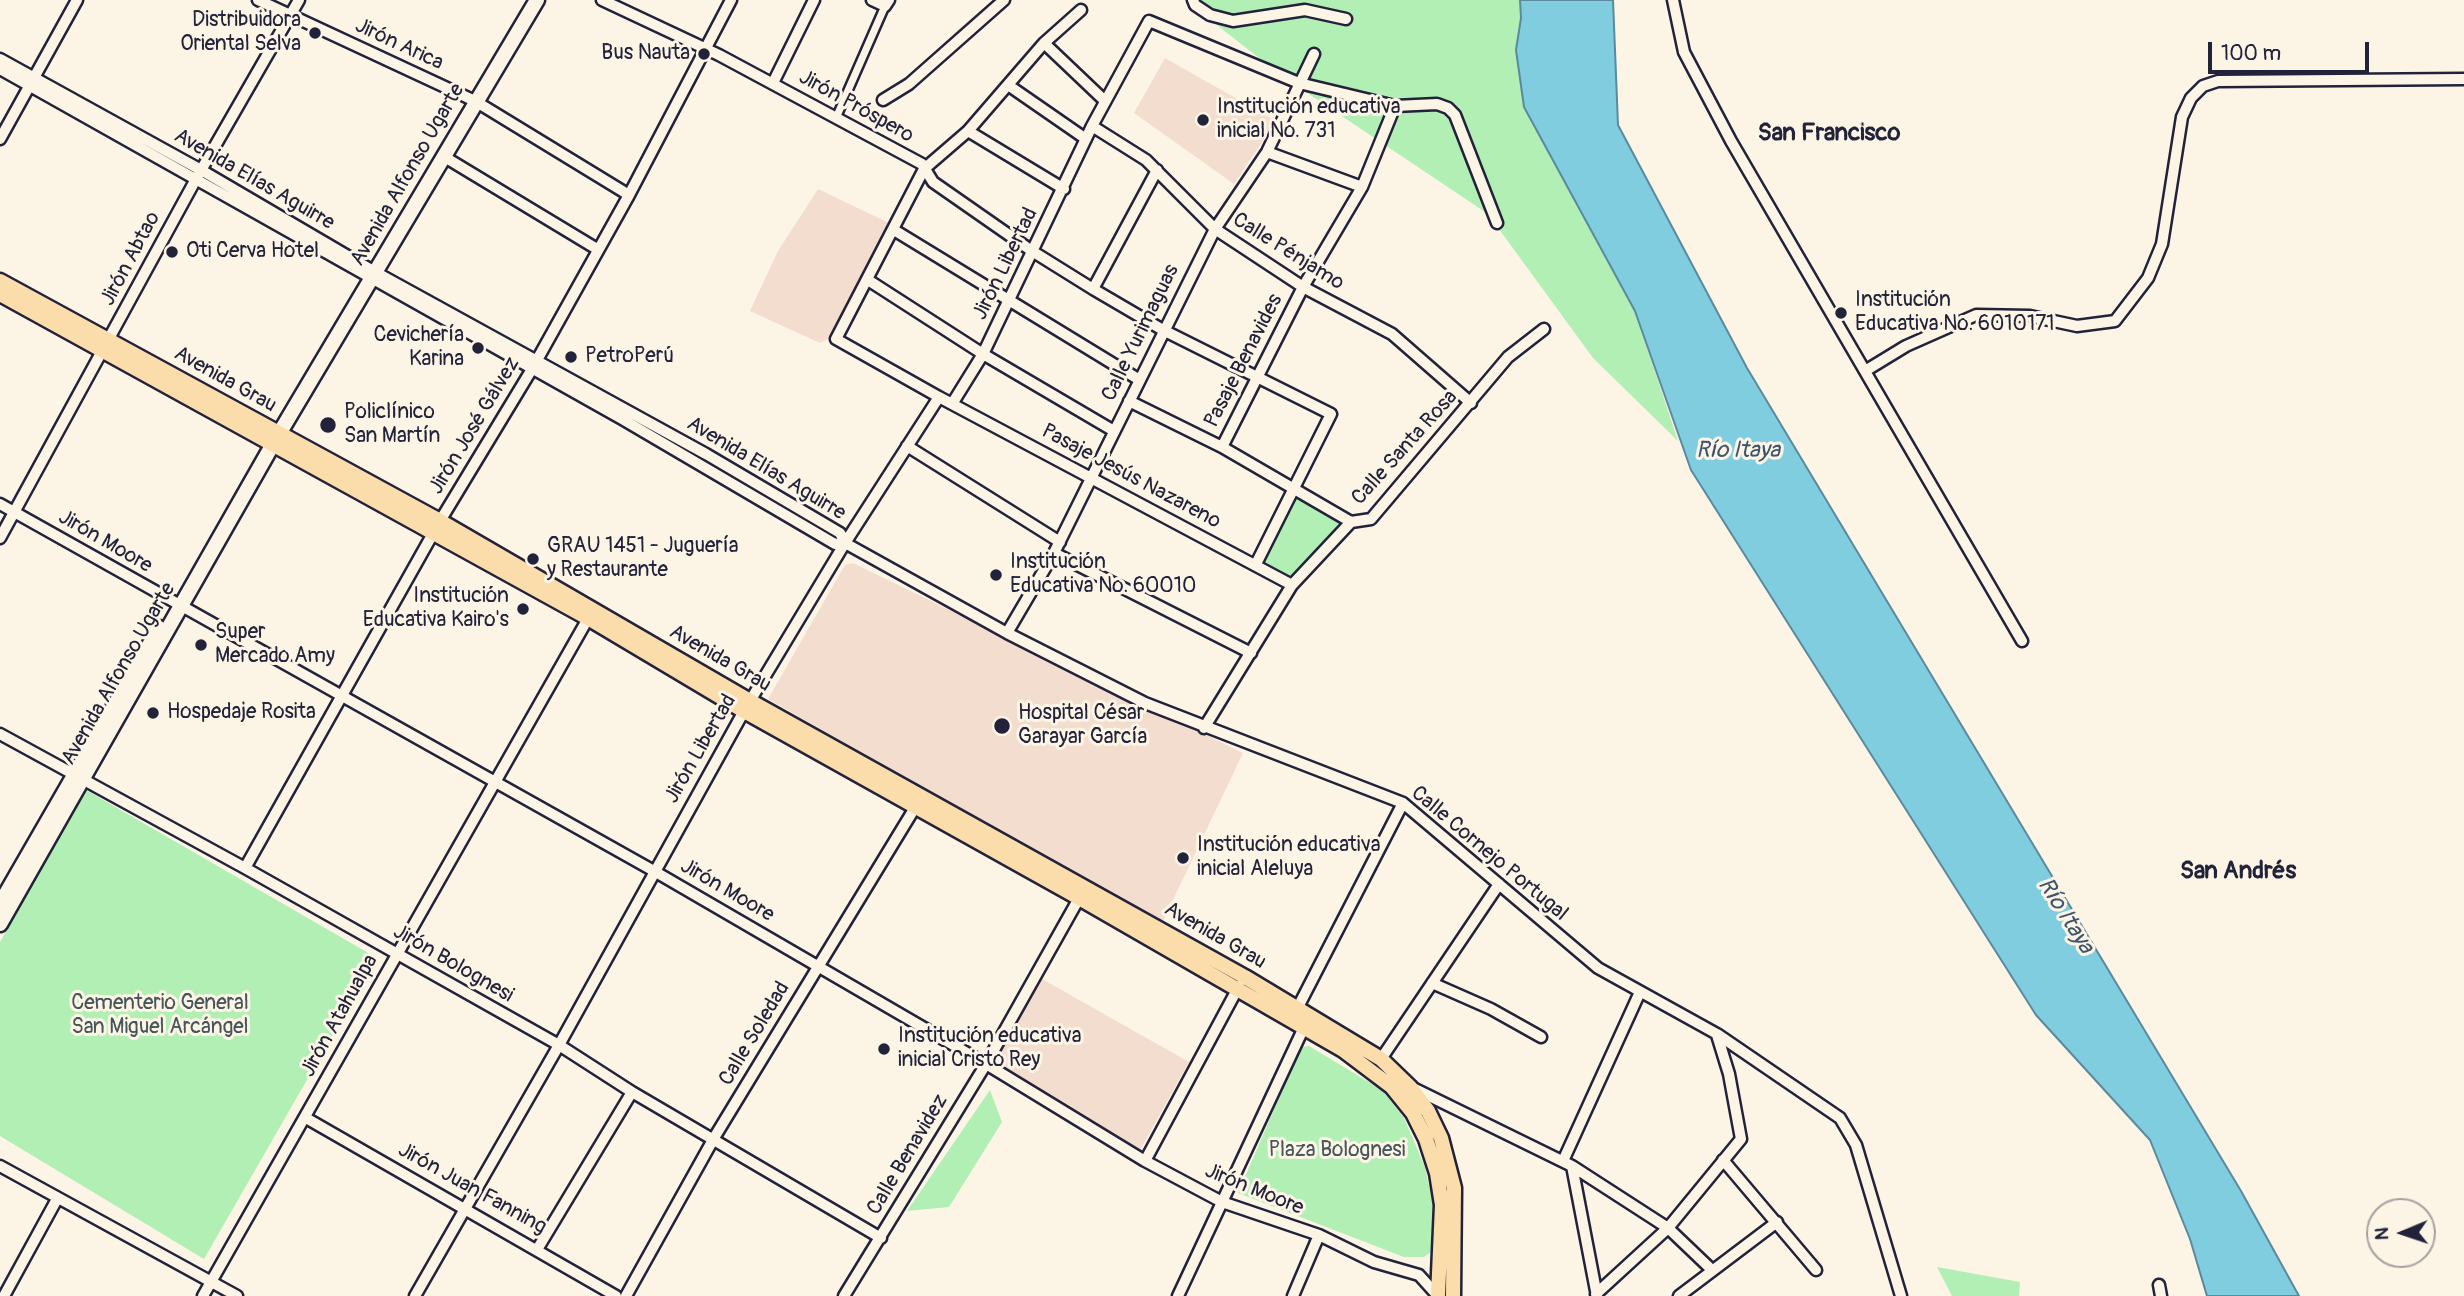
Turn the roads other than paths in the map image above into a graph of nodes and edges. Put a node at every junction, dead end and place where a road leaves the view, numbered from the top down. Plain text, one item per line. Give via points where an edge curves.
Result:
1 (77, 0) edge
2 (258, 0) edge
3 (299, 0) edge
4 (537, 0) edge
5 (602, 0) edge
6 (732, 0) edge
7 (814, 0) edge
8 (872, 0) edge
9 (1004, 0) edge
10 (1194, 0) edge
11 (1673, 0) edge
12 (887, 3) edge
13 (1080, 10) dead end
14 (290, 16) junction
15 (1346, 19) dead end
16 (1044, 43) junction
17 (708, 50) junction
18 (1314, 54) dead end
19 (0, 59) edge
20 (0, 69) edge
21 (2464, 79) edge
22 (31, 82) junction
23 (773, 83) junction
24 (1299, 83) junction
25 (1008, 85) junction
26 (883, 100) dead end
27 (475, 101) junction
28 (1105, 101) junction
29 (1395, 106) junction
30 (836, 118) junction
31 (1092, 126) junction
32 (968, 131) junction
33 (0, 139) edge
34 (1086, 139) junction
35 (1267, 152) junction
36 (443, 156) junction
37 (924, 169) junction
38 (1157, 170) junction
39 (198, 175) junction
40 (1362, 187) junction
41 (1064, 190) junction
42 (629, 195) junction
43 (1497, 223) dead end
44 (1215, 229) junction
45 (894, 230) junction
46 (597, 249) junction
47 (1032, 251) junction
48 (373, 276) junction
49 (868, 280) junction
50 (0, 281) edge
51 (1303, 287) junction
52 (1094, 289) junction
53 (0, 294) edge
54 (1010, 300) junction
55 (1544, 329) dead end
56 (1163, 330) junction
57 (106, 345) junction
58 (983, 354) junction
59 (537, 359) junction
60 (532, 369) junction
61 (1865, 371) junction
62 (1257, 378) junction
63 (1138, 379) junction
64 (939, 397) junction
65 (1129, 401) junction
66 (1471, 403) junction
67 (952, 404) junction
68 (1114, 431) junction
69 (276, 439) junction
70 (683, 441) junction
71 (908, 446) junction
72 (1222, 447) junction
73 (678, 452) junction
74 (1091, 480) junction
75 (1293, 488) junction
76 (0, 504) edge
77 (14, 512) junction
78 (1351, 522) junction
79 (437, 527) junction
80 (0, 538) edge
81 (845, 542) junction
82 (1059, 542) junction
83 (1054, 553) junction
84 (1256, 564) junction
85 (1292, 585) junction
86 (177, 606) junction
87 (591, 614) junction
88 (1007, 633) junction
89 (2022, 641) dead end
90 (1251, 653) junction
91 (341, 696) junction
92 (747, 706) junction
93 (1204, 728) junction
94 (0, 734) edge
95 (78, 776) junction
96 (495, 783) junction
97 (919, 800) junction
98 (1403, 803) junction
99 (52, 822) junction
100 (245, 868) junction
101 (654, 871) junction
102 (1499, 884) junction
103 (1083, 892) junction
104 (0, 904) edge
105 (0, 924) edge
106 (396, 953) junction
107 (818, 965) junction
108 (1242, 982) junction
109 (1432, 984) junction
110 (1640, 992) junction
111 (1301, 1017) junction
112 (1717, 1034) junction
113 (1541, 1037) dead end
114 (559, 1045) junction
115 (1381, 1059) junction
116 (986, 1064) junction
117 (1410, 1087) junction
118 (632, 1092) junction
119 (306, 1118) junction
120 (714, 1138) junction
121 (1723, 1160) junction
122 (1145, 1161) junction
123 (1568, 1164) junction
124 (0, 1166) edge
125 (57, 1199) junction
126 (1222, 1202) junction
127 (466, 1208) junction
128 (1777, 1222) junction
129 (1668, 1228) junction
130 (1320, 1235) junction
131 (881, 1238) junction
132 (538, 1248) junction
133 (1712, 1270) junction
134 (1815, 1270) dead end
135 (212, 1281) junction
136 (1596, 1295) edge
137 (4, 1296) edge
138 (203, 1296) edge
139 (237, 1296) edge
140 (415, 1296) edge
141 (617, 1296) edge
142 (626, 1296) edge
143 (845, 1296) edge
144 (1178, 1296) edge
145 (1293, 1296) edge
146 (1438, 1296) edge
147 (1453, 1296) edge
148 (1679, 1296) edge
149 (1901, 1296) edge

1 - 22 street
2 - 14 street, Jirón Arica
3 - 14 street, Jirón Abtao
4 - 27 main road, Avenida Alfonso Ugarte
5 - 17 street, Jirón Próspero
6 - 17 street, Jirón José Gálvez
7 - 23 street
8 - 12 street
9 - 26 street via 909,84
10 - 15 street via 1210,15 1234,21 1305,10
11 - 61 street via 1684,52
12 - 30 street
13 - 16 street
14 - 27 street, Jirón Arica
14 - 39 street, Jirón Abtao
16 - 25 street
16 - 28 street
17 - 23 street, Jirón Próspero
17 - 42 street, Jirón José Gálvez
18 - 24 street, Calle Yurimaguas
19 - 22 street, Avenida Elías Aguirre
20 - 22 street, Avenida Elías Aguirre
21 - 61 street via 2218,81 2203,86 2182,117 2162,244 2148,278 2115,321 2077,326 2030,316 1976,315 1906,346
22 - 33 street
22 - 39 street, Avenida Elías Aguirre
23 - 30 street, Jirón Próspero
24 - 28 street, Jirón Libertad via 1149,21
24 - 29 street
24 - 35 street, Calle Yurimaguas
25 - 32 street
25 - 34 street
27 - 36 main road, Avenida Alfonso Ugarte
27 - 42 street, Jirón Arica
28 - 31 street, Jirón Libertad
29 - 40 street, Pasaje Benavides
29 - 43 street via 1437,104 1455,115
30 - 37 street, Jirón Próspero
31 - 34 street, Jirón Libertad
31 - 38 street, Calle Pénjamo
32 - 37 street
32 - 41 street
34 - 41 street, Jirón Libertad
35 - 40 street
35 - 44 street, Calle Yurimaguas
36 - 46 street
36 - 48 main road, Avenida Alfonso Ugarte
37 - 45 street
37 - 47 street, Jirón Próspero via 933,182
38 - 44 street, Calle Pénjamo
38 - 52 street
39 - 48 street, Avenida Elías Aguirre
39 - 57 street, Jirón Abtao
40 - 51 street, Pasaje Benavides
41 - 47 street, Jirón Libertad
42 - 46 street, Jirón José Gálvez
44 - 51 street, Calle Pénjamo
44 - 56 street, Calle Yurimaguas
45 - 49 street
45 - 54 street
46 - 59 street, Jirón José Gálvez
47 - 52 street, Jirón Próspero
47 - 54 street, Jirón Libertad
48 - 59 street, Avenida Elías Aguirre
48 - 60 street, Avenida Elías Aguirre
48 - 69 main road, Avenida Alfonso Ugarte
49 - 58 street
49 - 64 street via 836,340
50 - 57 main road, Avenida Grau
51 - 62 street, Pasaje Benavides
51 - 66 street, Calle Pénjamo via 1392,334
52 - 56 street, Jirón Próspero
53 - 57 main road, Avenida Grau
54 - 58 street, Jirón Libertad
54 - 63 street
55 - 66 street, Calle Santa Rosa via 1508,357
56 - 62 street, Jirón Próspero
56 - 63 street, Calle Yurimaguas
57 - 69 main road, Avenida Grau
57 - 77 street, Jirón Abtao
58 - 67 street, Jirón Libertad
58 - 68 street
59 - 60 street, Jirón José Gálvez
59 - 70 street, Avenida Elías Aguirre
60 - 73 street, Avenida Elías Aguirre
60 - 79 street, Jirón José Gálvez
61 - 89 street
62 - 72 street, Pasaje Benavides
62 - 75 street, Jirón Próspero via 1331,414
63 - 65 street, Calle Yurimaguas
64 - 67 street
64 - 71 street, Jirón Libertad
65 - 68 street, Calle Yurimaguas
65 - 72 street
66 - 78 street, Calle Santa Rosa via 1371,519
67 - 74 street, Pasaje Jesús Nazareno
68 - 74 street, Calle Yurimaguas
69 - 79 main road, Avenida Grau
69 - 86 main road, Avenida Alfonso Ugarte via 253,462
70 - 73 street
70 - 81 street, Avenida Elías Aguirre via 840,533
71 - 81 street, Jirón Libertad
71 - 82 street
72 - 75 street
73 - 81 street, Avenida Elías Aguirre via 835,544
74 - 82 street, Calle Yurimaguas
74 - 84 street, Pasaje Jesús Nazareno
75 - 78 street
75 - 84 street
76 - 77 street, Jirón Moore
77 - 80 street, Jirón Abtao
77 - 86 street, Jirón Moore
78 - 85 street, Calle Santa Rosa
79 - 87 main road, Avenida Grau
79 - 91 street, Jirón José Gálvez
81 - 88 street, Calle Cornejo Portugal
81 - 92 street, Jirón Libertad
82 - 83 street, Calle Yurimaguas
83 - 88 street, Calle Yurimaguas
83 - 90 street
84 - 85 street, Pasaje Jesús Nazareno
85 - 90 street, Calle Santa Rosa
86 - 91 street, Jirón Moore
86 - 95 main road, Avenida Alfonso Ugarte
87 - 92 main road, Avenida Grau
87 - 96 street, Jirón Atahualpa
88 - 93 street, Calle Cornejo Portugal
90 - 93 street, Calle Santa Rosa
91 - 96 street, Jirón Moore
91 - 100 street, Jirón José Gálvez
92 - 97 main road, Avenida Grau
92 - 101 street, Jirón Libertad
93 - 98 street, Calle Cornejo Portugal
94 - 95 street, Jirón Bolognesi
95 - 99 main road, Avenida Alfonso Ugarte
95 - 100 street, Jirón Bolognesi
96 - 101 street, Jirón Moore
96 - 106 street, Jirón Atahualpa
97 - 103 main road, Avenida Grau
97 - 107 street, Calle Soledad
98 - 102 street, Calle Cornejo Portugal
98 - 111 street
99 - 104 main road, Avenida Alfonso Ugarte
99 - 105 main road, Avenida Alfonso Ugarte
100 - 106 street, Jirón Bolognesi
101 - 107 street, Jirón Moore
101 - 114 street, Jirón Libertad
102 - 109 street
102 - 110 street, Calle Cornejo Portugal via 1573,949
103 - 108 main road, Avenida Grau
103 - 116 street, Calle Benavidez
106 - 114 street, Jirón Bolognesi
106 - 119 street, Jirón Atahualpa
107 - 116 street, Jirón Moore
107 - 120 street, Calle Soledad
108 - 111 main road, Avenida Grau
108 - 122 street
109 - 113 street
109 - 115 street
110 - 112 street, Calle Cornejo Portugal
110 - 123 street
111 - 115 main road, Avenida Grau
111 - 126 street
111 - 146 main road via 1392,1087 1413,1113 1437,1173 1442,1205
112 - 121 street via 1741,1133
112 - 149 street, Calle Cornejo Portugal via 1840,1118 1849,1129
114 - 118 street, Jirón Bolognesi
114 - 127 street, Jirón Libertad
115 - 117 main road, Avenida Grau
116 - 122 street, Jirón Moore
116 - 131 street, Calle Benavidez
117 - 123 street, Avenida Grau
117 - 147 main road, Avenida Grau via 1441,1138 1454,1188
118 - 120 street, Jirón Bolognesi
118 - 132 street
119 - 127 street, Jirón Juan Fanning
119 - 135 street, Jirón Atahualpa
120 - 131 street, Jirón Bolognesi
120 - 142 street, Calle Soledad
121 - 128 street
121 - 129 street
122 - 126 street, Jirón Moore
123 - 129 street, Avenida Grau
123 - 136 street
124 - 125 street
125 - 135 street
125 - 137 street
126 - 130 street, Jirón Moore
126 - 144 street
127 - 132 street, Jirón Juan Fanning
127 - 140 street, Jirón Libertad
128 - 133 street
128 - 134 street
129 - 133 street, Avenida Grau
129 - 136 street
130 - 145 street
130 - 146 street, Jirón Moore via 1360,1256 1419,1275
131 - 143 street, Calle Benavidez
132 - 141 street, Jirón Juan Fanning
133 - 148 street
135 - 138 street, Jirón Atahualpa
135 - 139 street

